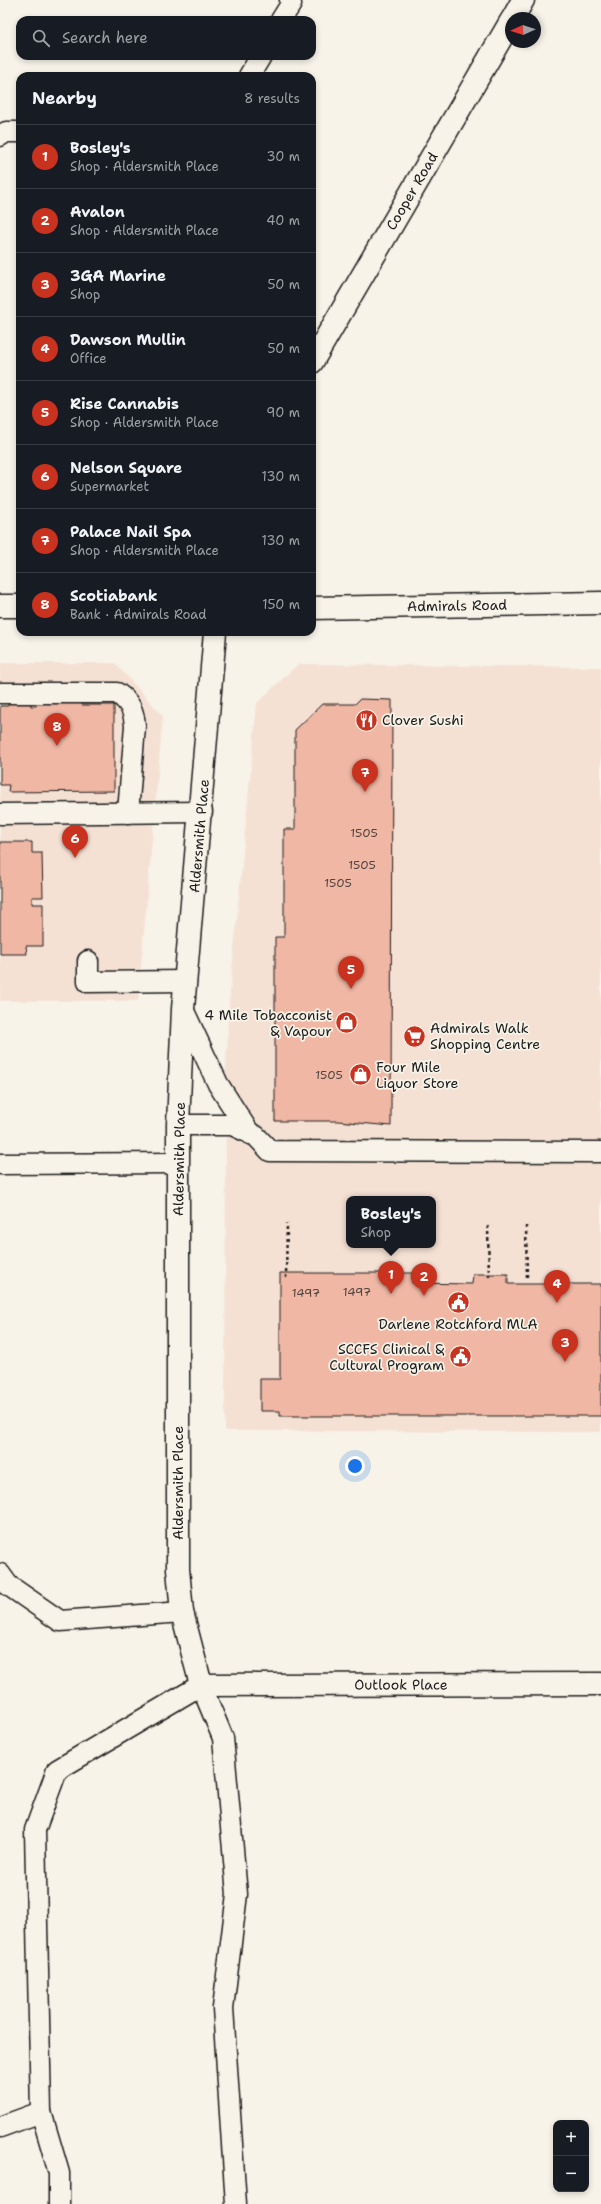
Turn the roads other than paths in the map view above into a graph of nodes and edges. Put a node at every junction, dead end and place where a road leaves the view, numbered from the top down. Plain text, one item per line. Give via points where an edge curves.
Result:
1 (290, 0) edge
2 (523, 0) edge
3 (516, 12) edge
4 (283, 16) edge
5 (505, 31) edge
6 (259, 60) edge
7 (251, 72) edge
8 (16, 132) edge
9 (0, 136) edge
10 (316, 355) edge
11 (601, 603) edge
12 (0, 606) edge
13 (16, 606) edge
14 (316, 608) edge
15 (215, 636) edge
16 (0, 693) edge
17 (202, 812) junction
18 (128, 813) junction
19 (0, 814) edge
20 (88, 961) dead end
21 (186, 981) junction
22 (183, 1009) junction
23 (178, 1125) junction
24 (250, 1134) junction
25 (601, 1152) edge
26 (178, 1163) junction
27 (0, 1164) edge
28 (0, 1574) edge
29 (182, 1612) junction
30 (601, 1684) edge
31 (201, 1685) junction
32 (41, 2112) junction
33 (0, 2127) edge
34 (59, 2204) edge
35 (236, 2204) edge

1 - 4 lane
2 - 3 street
5 - 10 street, Cooper Road
6 - 7 lane
8 - 9 lane via 6,132
11 - 14 street, Admirals Road
12 - 13 street
15 - 17 street, Aldersmith Place
16 - 18 lane via 117,693 127,700 134,712 135,726
17 - 18 lane
17 - 21 street, Aldersmith Place
18 - 19 lane
20 - 21 lane via 88,982
21 - 22 street, Aldersmith Place
22 - 23 street, Aldersmith Place
22 - 24 lane via 218,1084
23 - 24 lane via 232,1125
23 - 26 street, Aldersmith Place
24 - 25 lane via 270,1151
26 - 27 lane
26 - 29 street, Aldersmith Place via 178,1569
28 - 29 lane via 8,1586 60,1621
29 - 31 street, Aldersmith Place
30 - 31 street, Outlook Place
31 - 32 lane via 57,1770 36,1830
31 - 35 lane via 223,1738 237,1894 223,2008
32 - 33 lane
32 - 34 lane via 58,2173

